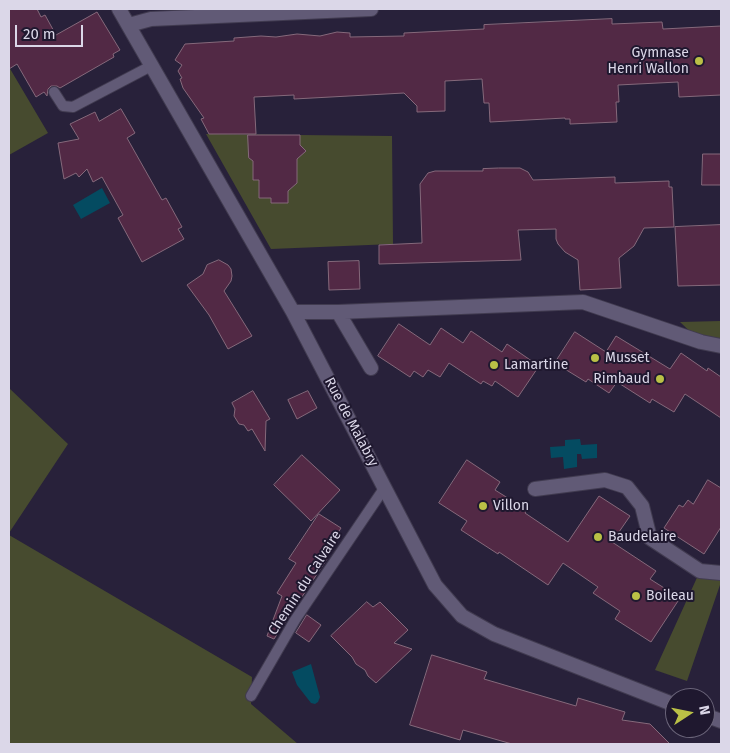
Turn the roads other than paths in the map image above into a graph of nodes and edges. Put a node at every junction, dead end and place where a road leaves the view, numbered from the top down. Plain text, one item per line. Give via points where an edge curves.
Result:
1 (119, 9) edge
2 (370, 9) edge
3 (318, 10) edge
4 (128, 25) junction
5 (151, 66) junction
6 (54, 92) dead end
7 (293, 312) junction
8 (338, 312) junction
9 (721, 346) edge
10 (371, 368) dead end
11 (385, 487) junction
12 (535, 489) dead end
13 (721, 573) edge
14 (251, 696) dead end
15 (665, 701) edge

1 - 4 street, Rue de Malabry
2 - 3 street
3 - 4 street via 152,19
4 - 5 street, Rue de Malabry
5 - 6 lane via 73,107 63,106
5 - 7 street, Rue de Malabry
7 - 8 street
7 - 11 street, Rue de Malabry
8 - 9 street via 583,302
8 - 10 street
11 - 14 lane, Chemin du Calvaire via 295,620
11 - 15 street, Rue de Malabry via 435,585 462,616 494,634
12 - 13 street via 605,480 627,488 642,506 650,538 700,571

